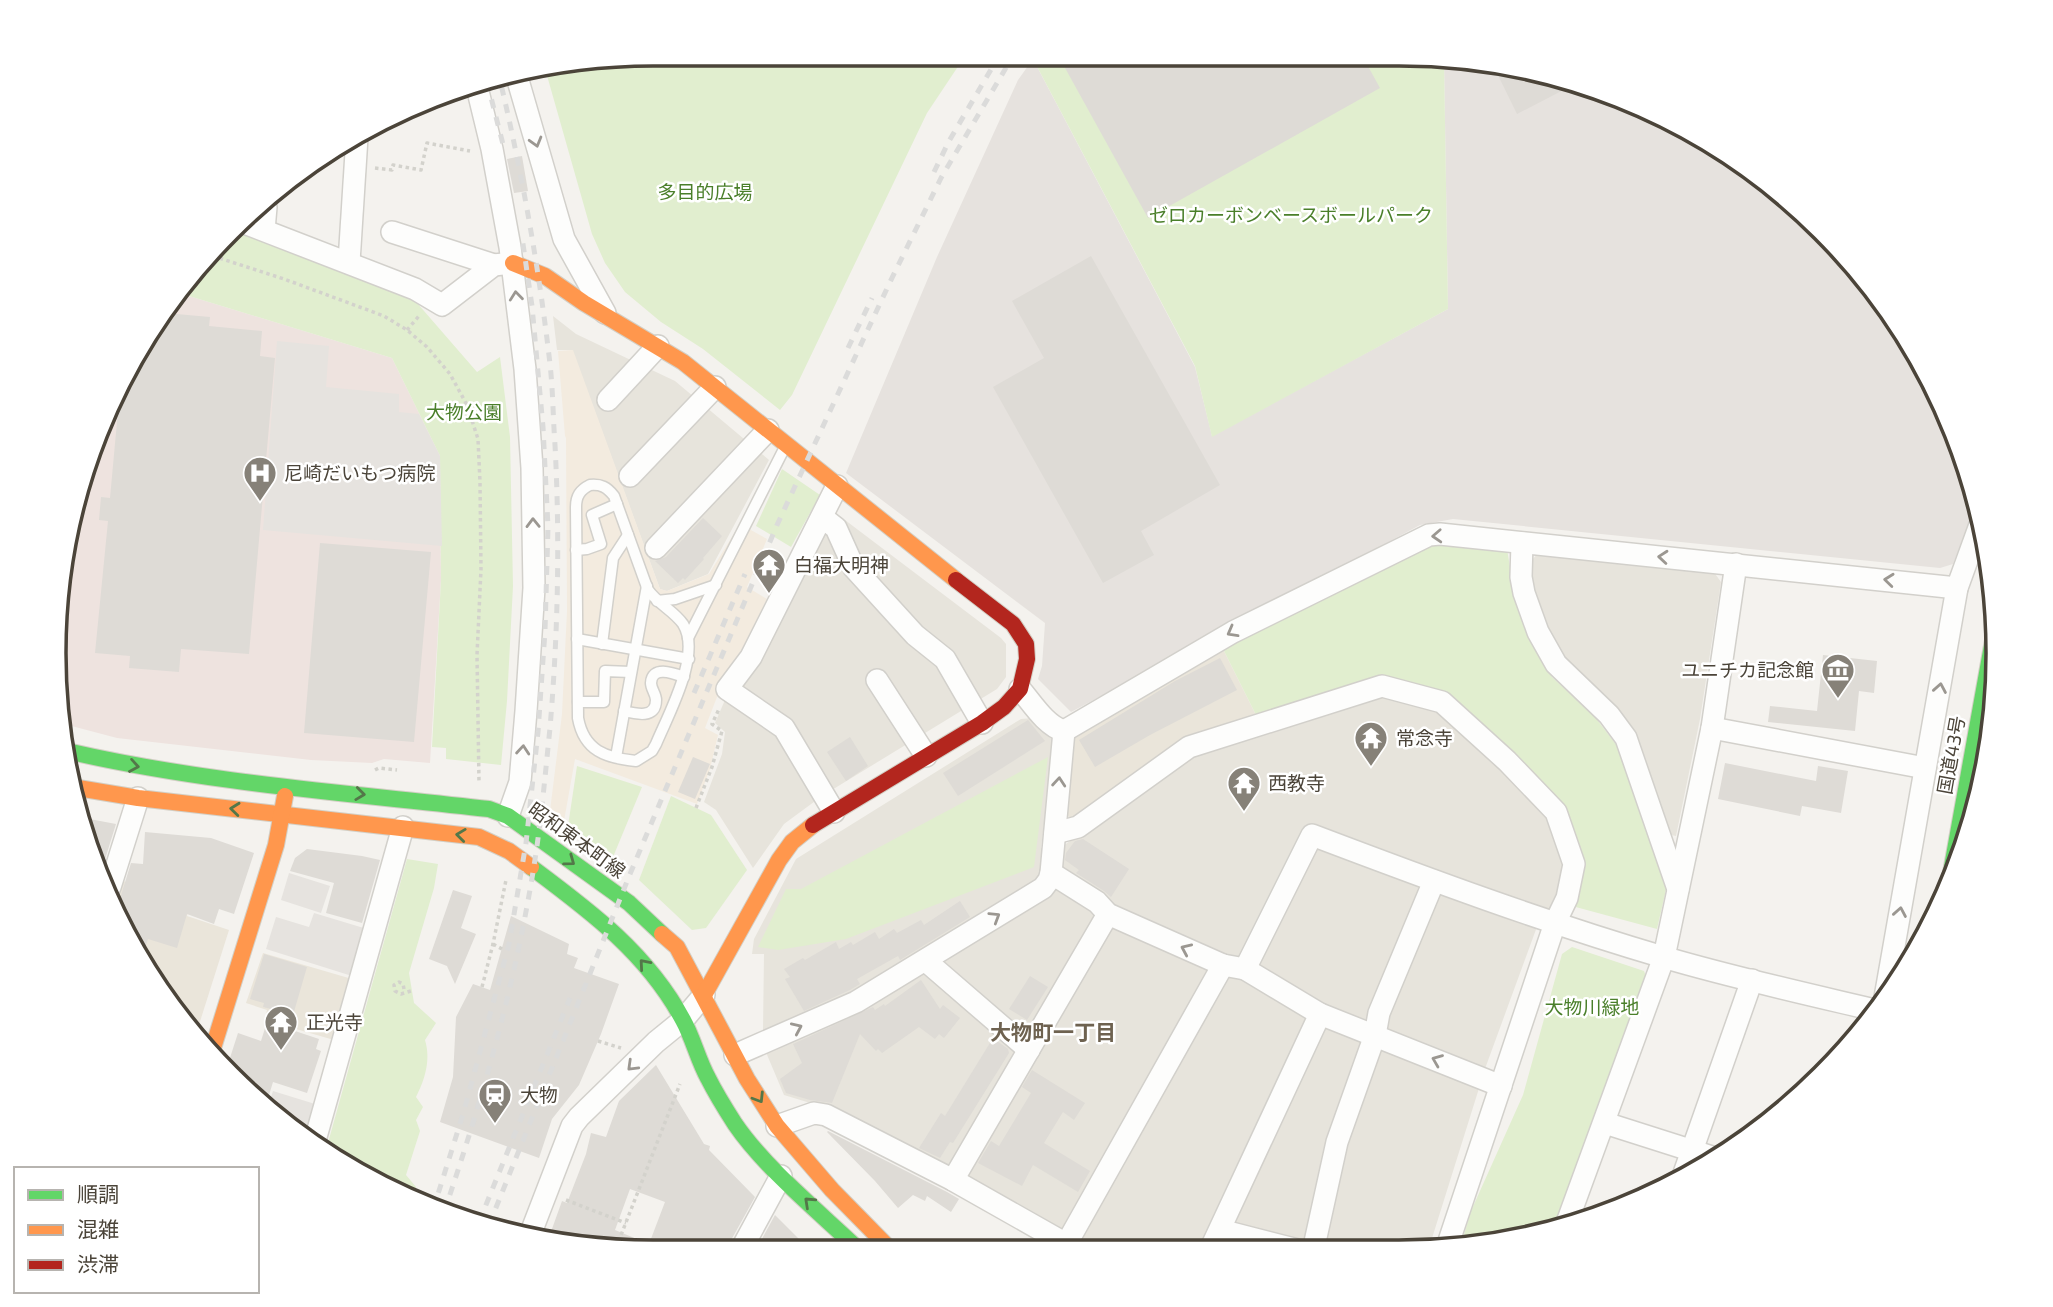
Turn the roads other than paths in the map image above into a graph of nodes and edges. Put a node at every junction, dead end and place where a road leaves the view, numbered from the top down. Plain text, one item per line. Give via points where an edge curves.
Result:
1 (519, 83) edge
2 (479, 94) edge
3 (356, 147) edge
4 (256, 227) edge
5 (392, 232) dead end
6 (349, 262) junction
7 (503, 264) junction
8 (607, 317) junction
9 (657, 346) junction
10 (715, 387) junction
11 (608, 400) dead end
12 (768, 430) junction
13 (786, 445) junction
14 (630, 476) dead end
15 (837, 486) junction
16 (617, 504) junction
17 (822, 517) junction
18 (628, 535) junction
19 (1975, 539) edge
20 (1522, 543) junction
21 (656, 548) dead end
22 (576, 550) junction
23 (1736, 564) junction
24 (716, 585) junction
25 (647, 586) junction
26 (1957, 588) junction
27 (657, 601) junction
28 (688, 638) junction
29 (577, 639) junction
30 (603, 644) junction
31 (635, 650) junction
32 (689, 659) junction
33 (631, 672) junction
34 (684, 677) junction
35 (877, 680) dead end
36 (1985, 683) edge
37 (1020, 689) junction
38 (578, 702) junction
39 (624, 711) junction
40 (982, 723) junction
41 (1713, 728) junction
42 (1064, 731) junction
43 (76, 753) edge
44 (926, 756) junction
45 (616, 757) junction
46 (1925, 768) junction
47 (286, 786) junction
48 (83, 788) edge
49 (138, 798) junction
50 (834, 812) junction
51 (282, 814) junction
52 (508, 816) junction
53 (403, 827) junction
54 (1959, 829) edge
55 (1055, 832) junction
56 (1051, 873) junction
57 (112, 880) edge
58 (1434, 881) junction
59 (1678, 890) junction
60 (1108, 914) junction
61 (1555, 923) junction
62 (1664, 957) junction
63 (926, 961) junction
64 (1223, 965) junction
65 (1245, 969) junction
66 (1752, 980) junction
67 (1888, 980) edge
68 (704, 995) junction
69 (1867, 1008) edge
70 (1320, 1014) junction
71 (683, 1020) junction
72 (1375, 1035) junction
73 (214, 1044) edge
74 (1029, 1050) junction
75 (735, 1055) junction
76 (1501, 1086) junction
77 (1605, 1124) junction
78 (777, 1126) junction
79 (317, 1134) edge
80 (1692, 1151) junction
81 (1705, 1155) edge
82 (1687, 1165) edge
83 (781, 1176) junction
84 (953, 1180) junction
85 (1570, 1214) edge
86 (533, 1227) edge
87 (1220, 1230) junction
88 (1450, 1238) edge
89 (746, 1240) edge
90 (842, 1240) edge
91 (881, 1240) edge
92 (1054, 1240) edge
93 (1071, 1240) edge
94 (1215, 1240) edge
95 (1259, 1240) edge
96 (1315, 1240) edge

1 -> 8 street via 564,239
2 - 7 street via 492,149
3 - 6 street
4 - 6 street
5 - 7 street
6 - 7 street via 415,289 442,306
7 - 8 main road via 545,276
52 -> 7 street via 520,782 534,588 525,369
8 - 9 main road
9 - 10 main road
9 - 11 street
10 - 12 main road
10 - 14 street
12 - 13 main road
12 - 21 street
13 - 15 main road
13 - 24 lane
15 - 17 street
15 - 37 main road via 1013,624 1026,644
16 - 18 lane
16 - 22 lane via 592,514 601,544
16 - 22 lane via 608,488 583,488 576,499
17 - 40 street via 836,528 854,568 915,635 945,659
17 - 50 street via 751,657 727,690 783,728
18 - 25 lane
18 - 30 lane via 613,558
19 - 26 street
23 -> 20 street
20 -> 42 street via 1440,534 1416,540 1233,632
20 - 59 street via 1521,577 1538,632 1556,664 1626,738
22 - 29 lane
26 -> 23 street
23 - 41 street
24 - 27 lane
24 - 28 lane
25 - 27 lane
25 - 31 lane
46 -> 26 street
27 - 28 lane via 682,622
28 - 32 lane
29 - 30 lane
29 - 38 lane
30 - 31 lane
31 - 32 lane
31 - 33 lane
32 - 34 lane
33 - 38 lane via 605,671 604,702
33 - 39 lane
34 - 39 lane via 669,671 654,675 651,687 656,699 649,713
34 - 45 lane via 652,751 636,761
35 - 44 street
36 - 54 main road, 国道43号
37 - 40 main road
37 - 42 street via 1049,722
38 - 45 lane via 584,739 598,752
39 - 45 lane
40 - 44 main road
41 - 46 street
41 - 59 street
55 -> 42 street
43 -> 47 main road, 昭和東本町線 via 153,769
44 - 50 main road
67 -> 46 street
47 - 51 main road
47 -> 52 main road, 昭和東本町線 via 489,809
48 - 49 main road
51 -> 49 main road
49 - 57 street
50 - 68 main road via 792,842 779,860
51 - 53 main road
51 - 73 main road
52 -> 68 main road, 昭和東本町線 via 629,903 668,938
71 -> 53 main road via 625,942 509,851 479,837
53 - 79 street
55 - 56 street
55 - 61 street via 1078,827 1189,747 1382,686 1442,702 1556,812 1574,864 1567,898
56 - 60 street
63 -> 56 street via 1043,888
58 - 61 street
58 - 65 street via 1312,835
58 - 72 street via 1379,1013
59 - 62 street
64 -> 60 street
60 - 74 street
61 - 62 street
61 - 76 street
62 - 66 street
62 - 77 street
63 - 74 street
75 -> 63 street via 856,1002
64 - 65 street
64 - 93 street
65 - 70 street
66 - 69 street
66 - 80 street
68 - 71 street
68 - 75 main road, 昭和東本町線
70 - 72 street
70 - 87 street
71 - 83 main road via 723,1106
71 -> 86 street via 579,1117 566,1138
76 -> 72 street
72 - 96 street via 1338,1142
74 - 84 street
75 -> 78 main road, 昭和東本町線
76 - 88 street
77 - 80 street
77 - 85 street
78 - 84 street via 821,1114
78 - 91 main road, 昭和東本町線
80 - 81 street
80 - 82 street
83 - 89 street
90 -> 83 main road
84 - 92 street
87 - 94 street
87 - 95 street

